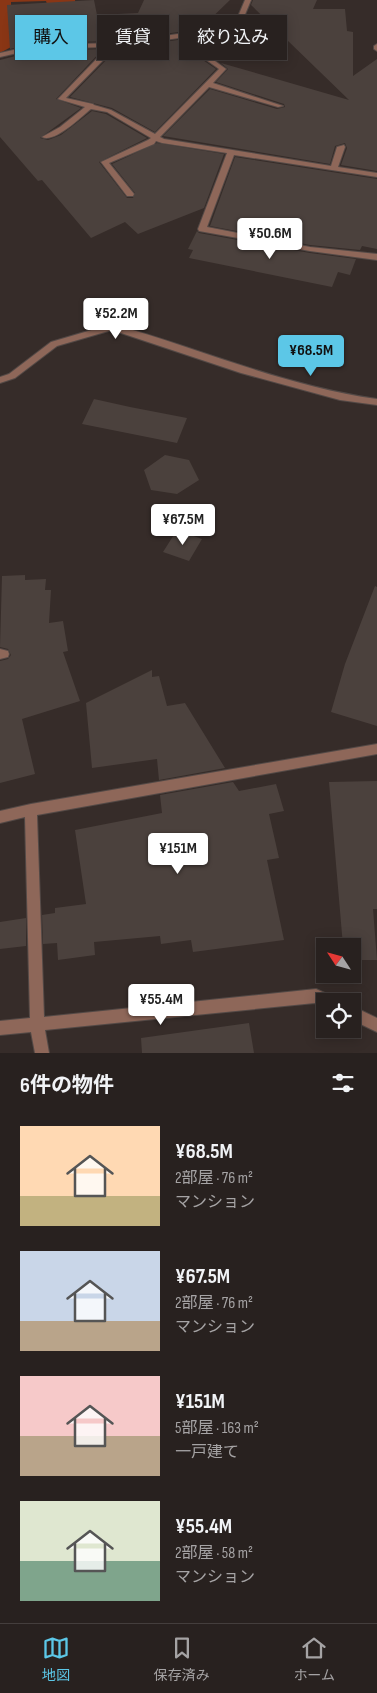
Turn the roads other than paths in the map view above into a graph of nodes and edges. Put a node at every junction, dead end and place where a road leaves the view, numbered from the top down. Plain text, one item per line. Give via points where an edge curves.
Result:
1 (248, 0) edge
2 (242, 15) edge
3 (97, 45) edge
4 (0, 55) edge
5 (99, 60) edge
6 (211, 60) edge
7 (208, 84) junction
8 (91, 105) junction
9 (280, 106) dead end
10 (46, 136) dead end
11 (155, 138) junction
12 (341, 147) dead end
13 (231, 153) junction
14 (334, 168) junction
15 (377, 175) edge
16 (130, 194) dead end
17 (377, 257) edge
18 (0, 380) edge
19 (377, 402) edge
20 (377, 748) edge
21 (31, 810) junction
22 (0, 817) edge
23 (316, 996) edge
24 (361, 1018) edge
25 (37, 1025) junction
26 (377, 1025) edge
27 (0, 1028) edge
28 (42, 1053) edge

1 - 2 street
3 - 4 street via 35,47
5 - 8 street via 61,99
6 - 7 street via 224,69
7 - 9 street
7 - 11 street
8 - 10 street via 63,130
8 - 11 street via 109,111
11 - 13 street
11 - 16 street via 145,146 105,162
12 - 14 street
13 - 14 street
13 - 17 street via 202,229 310,249
14 - 15 street
18 - 19 street via 12,376 54,344 112,327 241,370 340,397
20 - 21 street
21 - 22 street
21 - 25 street
23 - 25 street
24 - 26 street
25 - 27 street
25 - 28 street

